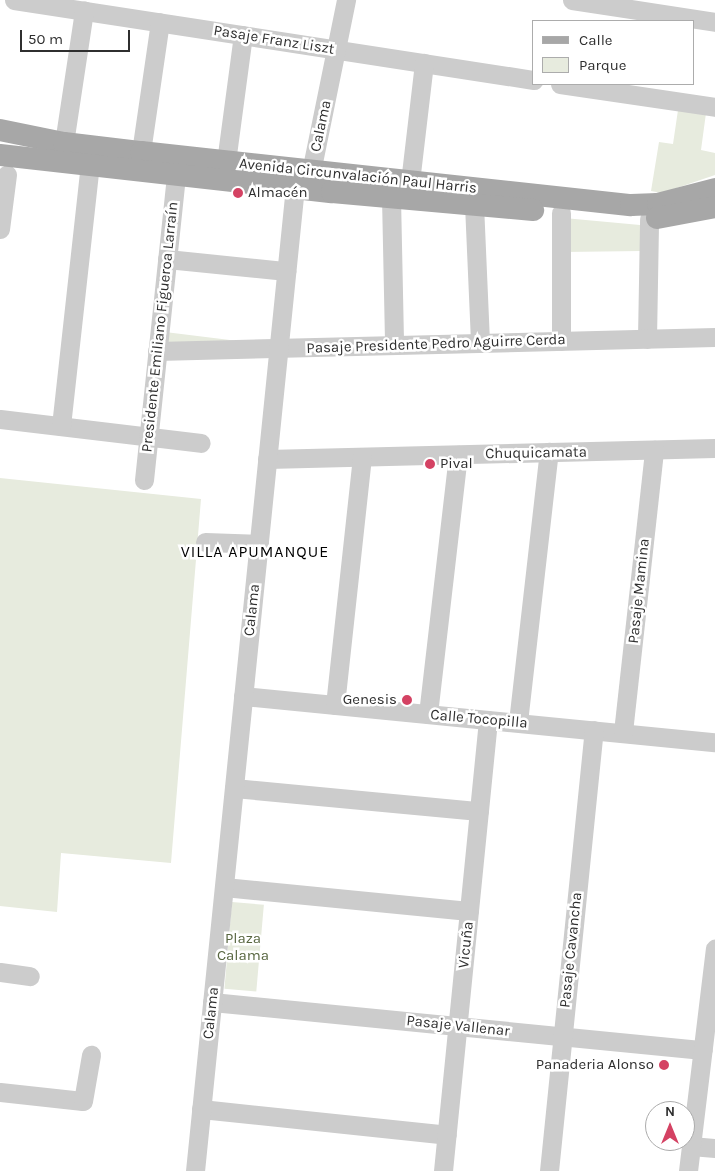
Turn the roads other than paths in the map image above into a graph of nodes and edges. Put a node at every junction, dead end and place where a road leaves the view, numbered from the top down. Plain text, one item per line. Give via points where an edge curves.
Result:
1 (14, 0) edge
2 (346, 0) edge
3 (572, 0) edge
4 (84, 11) junction
5 (160, 22) junction
6 (715, 22) edge
7 (244, 35) junction
8 (338, 50) junction
9 (424, 63) junction
10 (532, 80) edge
11 (566, 85) edge
12 (715, 108) edge
13 (0, 130) edge
14 (64, 143) junction
15 (141, 152) junction
16 (226, 162) junction
17 (3, 164) edge
18 (90, 164) junction
19 (311, 172) junction
20 (176, 174) junction
21 (410, 182) junction
22 (295, 187) junction
23 (715, 189) edge
24 (391, 197) junction
25 (474, 204) junction
26 (715, 207) edge
27 (561, 213) junction
28 (649, 219) junction
29 (0, 229) edge
30 (167, 259) junction
31 (286, 271) junction
32 (715, 337) edge
33 (647, 339) junction
34 (561, 341) junction
35 (480, 343) junction
36 (394, 345) junction
37 (278, 349) junction
38 (158, 351) junction
39 (0, 419) edge
40 (61, 426) junction
41 (148, 437) junction
42 (201, 444) dead end
43 (715, 448) edge
44 (654, 450) junction
45 (549, 452) junction
46 (458, 455) junction
47 (362, 457) junction
48 (267, 459) junction
49 (144, 480) dead end
50 (205, 542) dead end
51 (259, 544) junction
52 (243, 696) junction
53 (335, 705) junction
54 (428, 714) junction
55 (488, 720) junction
56 (518, 722) junction
57 (594, 730) junction
58 (623, 732) junction
59 (715, 742) edge
60 (234, 788) junction
61 (479, 811) junction
62 (224, 887) junction
63 (469, 911) junction
64 (715, 948) edge
65 (0, 972) edge
66 (30, 976) dead end
67 (212, 1002) junction
68 (458, 1026) junction
69 (562, 1036) junction
70 (703, 1050) junction
71 (91, 1055) dead end
72 (0, 1092) edge
73 (202, 1109) junction
74 (695, 1114) edge
75 (447, 1134) junction
76 (695, 1146) edge
77 (715, 1148) edge
78 (690, 1151) edge
79 (195, 1171) edge
80 (443, 1171) edge
81 (549, 1171) edge
82 (688, 1171) edge

1 - 4 street, Pasaje Franz Liszt
2 - 8 street, Calama
3 - 6 street
4 - 5 street, Pasaje Franz Liszt
4 - 14 street
5 - 7 street, Pasaje Franz Liszt
5 - 15 street
7 - 8 street, Pasaje Franz Liszt
7 - 16 street
8 - 9 street, Pasaje Franz Liszt
8 - 19 street, Calama
9 - 10 street, Pasaje Franz Liszt
9 - 21 street
11 - 12 street
13 - 14 main road, Avenida Circunvalación Paul Harris
14 - 15 main road, Avenida Circunvalación Paul Harris
15 - 16 main road, Avenida Circunvalación Paul Harris
16 - 19 main road, Avenida Circunvalación Paul Harris
17 - 18 main road, Avenida Circunvalación Paul Harris
17 - 29 street
18 - 20 main road, Avenida Circunvalación Paul Harris
18 - 40 street
19 - 21 main road, Avenida Circunvalación Paul Harris
19 - 22 street, Calama
20 - 22 main road, Avenida Circunvalación Paul Harris
20 - 30 street, Presidente Emiliano Figueroa Larraín
21 - 23 main road, Avenida Circunvalación Paul Harris via 630,205 658,204
22 - 24 main road, Avenida Circunvalación Paul Harris
22 - 31 street, Calama
24 - 25 main road, Avenida Circunvalación Paul Harris
24 - 36 street
25 - 27 main road, Avenida Circunvalación Paul Harris
25 - 35 street
26 - 28 main road, Avenida Circunvalación Paul Harris
27 - 28 main road, Avenida Circunvalación Paul Harris
27 - 34 street
28 - 33 street
30 - 31 street
30 - 38 street, Presidente Emiliano Figueroa Larraín
31 - 37 street, Calama
32 - 33 street, Pasaje Presidente Pedro Aguirre Cerda
33 - 34 street, Pasaje Presidente Pedro Aguirre Cerda
34 - 35 street, Pasaje Presidente Pedro Aguirre Cerda
35 - 36 street, Pasaje Presidente Pedro Aguirre Cerda
36 - 37 street, Pasaje Presidente Pedro Aguirre Cerda
37 - 38 street, Pasaje Presidente Pedro Aguirre Cerda
37 - 48 street, Calama
38 - 41 street, Presidente Emiliano Figueroa Larraín
39 - 40 street
40 - 41 street
41 - 42 street
41 - 49 street, Presidente Emiliano Figueroa Larraín
43 - 44 street, Chuquicamata
44 - 45 street, Chuquicamata
44 - 58 street, Pasaje Mamina
45 - 46 street, Chuquicamata
45 - 56 street
46 - 47 street, Chuquicamata
46 - 54 street
47 - 48 street, Chuquicamata
47 - 53 street
48 - 51 street, Calama
50 - 51 street
51 - 52 street, Calama
52 - 53 street, Calle Tocopilla
52 - 60 street, Calama
53 - 54 street, Calle Tocopilla
54 - 55 street, Calle Tocopilla
55 - 56 street, Calle Tocopilla
55 - 61 street, Vicuña
56 - 57 street, Calle Tocopilla
57 - 58 street, Calle Tocopilla
57 - 69 street, Pasaje Cavancha
58 - 59 street, Calle Tocopilla
60 - 61 street
60 - 62 street, Calama
61 - 63 street, Vicuña
62 - 63 street
62 - 67 street, Calama
63 - 68 street, Vicuña
64 - 70 street
65 - 66 street
67 - 68 street, Pasaje Vallenar
67 - 73 street, Calama
68 - 69 street, Pasaje Vallenar
68 - 75 street, Vicuña
69 - 70 street, Pasaje Vallenar
69 - 81 street, Pasaje Cavancha
70 - 74 street
71 - 72 street via 83,1101
73 - 75 street
73 - 79 street, Calama
75 - 80 street, Vicuña
76 - 77 street
78 - 82 street

